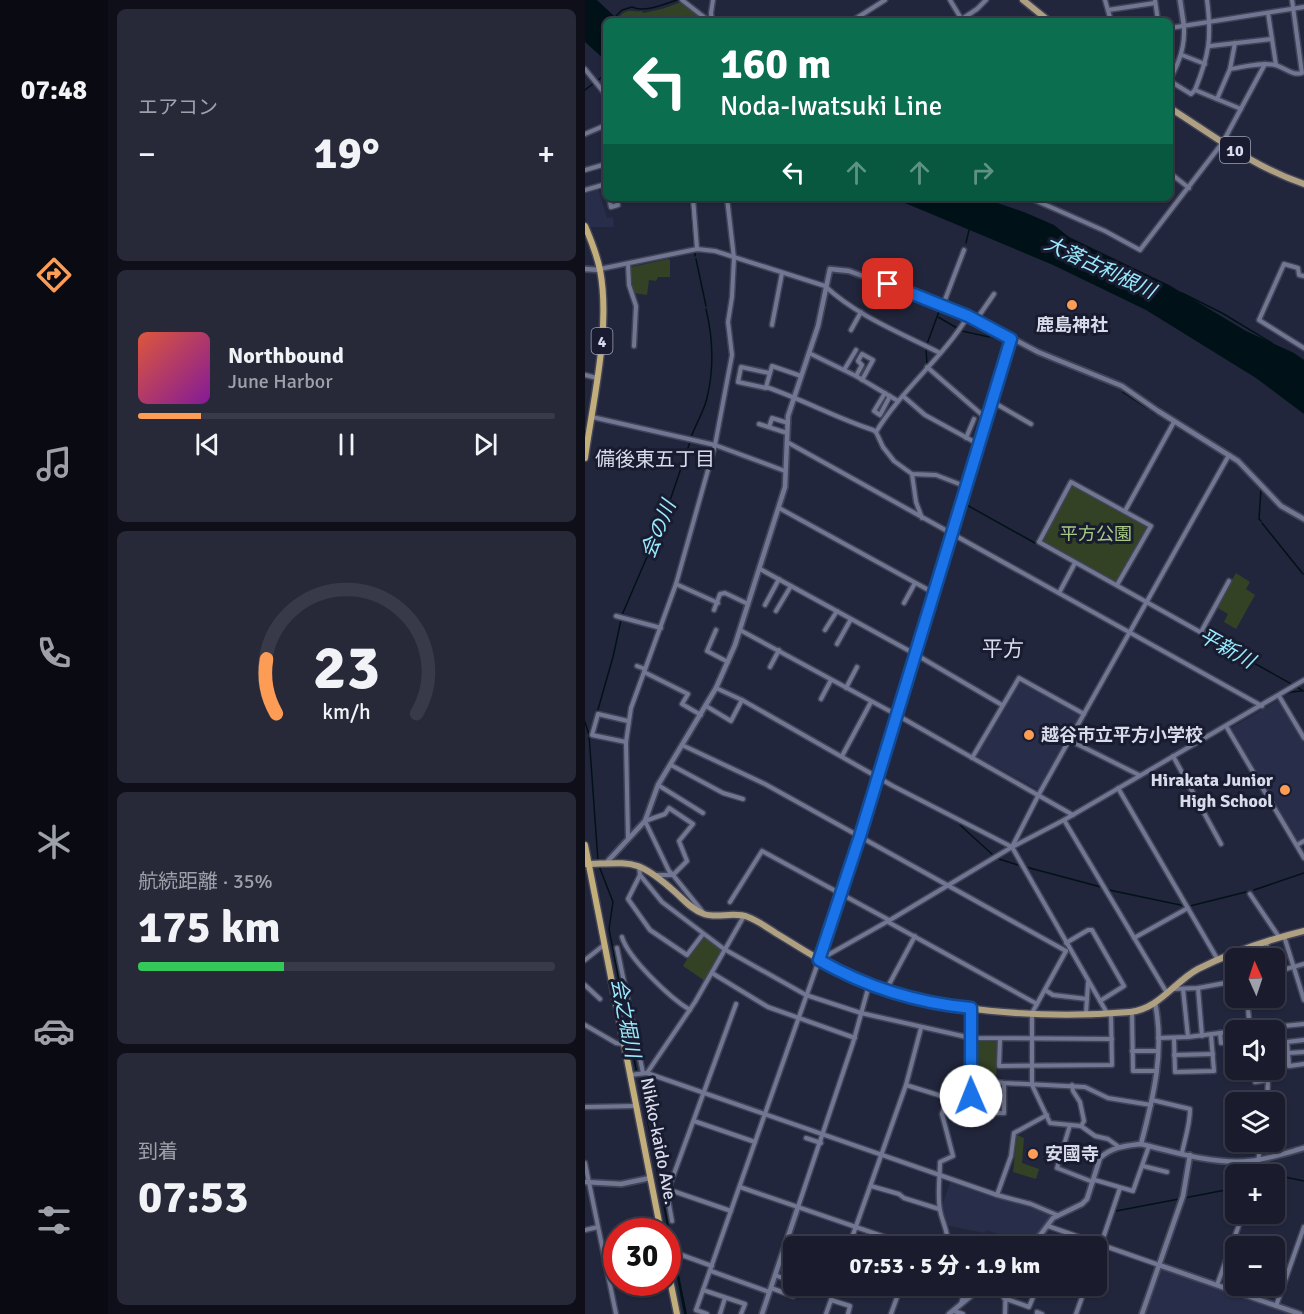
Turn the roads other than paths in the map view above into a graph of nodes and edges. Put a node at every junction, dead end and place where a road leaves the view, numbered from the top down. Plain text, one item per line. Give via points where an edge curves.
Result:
1 (682, 0) edge
2 (713, 0) edge
3 (885, 0) edge
4 (950, 0) edge
5 (986, 0) edge
6 (1023, 0) edge
7 (1105, 0) edge
8 (1181, 0) edge
9 (1207, 0) edge
10 (1292, 0) edge
11 (1155, 1) edge
12 (1304, 7) edge
13 (1293, 9) junction
14 (1108, 10) junction
15 (1269, 13) junction
16 (707, 18) edge
17 (711, 18) edge
18 (857, 18) edge
19 (960, 18) edge
20 (964, 18) edge
21 (1045, 18) edge
22 (1110, 18) edge
23 (1158, 18) edge
24 (1210, 22) junction
25 (1184, 26) junction
26 (1173, 27) edge
27 (1272, 39) junction
28 (1235, 43) junction
29 (1210, 46) junction
30 (1182, 55) junction
31 (1205, 64) junction
32 (1265, 64) junction
33 (1277, 65) junction
34 (585, 69) edge
35 (1230, 69) junction
36 (1173, 74) edge
37 (1173, 82) edge
38 (1195, 90) junction
39 (603, 91) edge
40 (1217, 99) junction
41 (1241, 109) junction
42 (1173, 110) edge
43 (603, 126) edge
44 (585, 135) edge
45 (1223, 142) junction
46 (603, 165) edge
47 (585, 170) edge
48 (1173, 175) edge
49 (1304, 184) edge
50 (603, 186) edge
51 (1189, 188) junction
52 (585, 190) edge
53 (610, 201) edge
54 (617, 201) edge
55 (693, 201) edge
56 (726, 201) edge
57 (1037, 201) edge
58 (585, 226) edge
59 (587, 239) edge
60 (695, 250) junction
61 (964, 250) dead end
62 (734, 258) junction
63 (628, 264) junction
64 (585, 269) edge
65 (600, 270) junction
66 (782, 273) junction
67 (1304, 276) edge
68 (825, 286) junction
69 (995, 294) dead end
70 (943, 305) junction
71 (861, 312) junction
72 (968, 316) junction
73 (976, 320) junction
74 (772, 325) dead end
75 (851, 330) dead end
76 (1011, 339) junction
77 (635, 346) dead end
78 (1304, 348) edge
79 (856, 350) dead end
80 (940, 352) junction
81 (809, 353) junction
82 (927, 367) junction
83 (844, 370) junction
84 (769, 373) junction
85 (585, 375) edge
86 (801, 376) junction
87 (856, 376) junction
88 (597, 378) junction
89 (863, 380) junction
90 (766, 387) junction
91 (885, 393) junction
92 (890, 396) junction
93 (903, 396) junction
94 (795, 397) junction
95 (899, 401) junction
96 (993, 402) junction
97 (591, 417) junction
98 (974, 419) dead end
99 (988, 420) junction
100 (1174, 422) junction
101 (788, 423) junction
102 (759, 424) dead end
103 (1031, 424) dead end
104 (769, 427) junction
105 (876, 432) junction
106 (787, 433) junction
107 (966, 438) junction
108 (787, 442) junction
109 (715, 445) junction
110 (980, 445) junction
111 (1229, 456) junction
112 (585, 458) edge
113 (786, 471) junction
114 (912, 474) junction
115 (967, 488) junction
116 (779, 508) junction
117 (1125, 511) junction
118 (922, 519) junction
119 (1304, 519) edge
120 (952, 534) junction
121 (1075, 562) junction
122 (760, 568) junction
123 (779, 579) junction
124 (1229, 581) dead end
125 (915, 583) junction
126 (676, 584) junction
127 (1117, 585) junction
128 (791, 586) junction
129 (1059, 593) junction
130 (934, 594) junction
131 (1146, 602) junction
132 (718, 603) junction
133 (904, 603) dead end
134 (748, 604) junction
135 (765, 605) dead end
136 (714, 610) dead end
137 (776, 611) dead end
138 (837, 611) junction
139 (616, 616) dead end
140 (851, 619) junction
141 (661, 628) junction
142 (716, 630) dead end
143 (740, 630) junction
144 (825, 630) dead end
145 (1130, 632) junction
146 (1201, 632) junction
147 (837, 644) dead end
148 (1227, 647) dead end
149 (779, 650) junction
150 (915, 654) junction
151 (728, 662) junction
152 (637, 666) dead end
153 (857, 667) dead end
154 (770, 668) dead end
155 (644, 670) junction
156 (831, 680) junction
157 (1304, 680) edge
158 (716, 688) junction
159 (846, 688) junction
160 (1279, 696) junction
161 (821, 699) dead end
162 (742, 700) junction
163 (871, 702) junction
164 (1002, 705) junction
165 (705, 706) junction
166 (1262, 706) junction
167 (1084, 714) junction
168 (701, 715) junction
169 (897, 715) junction
170 (628, 721) junction
171 (1226, 726) junction
172 (1304, 738) edge
173 (1069, 740) junction
174 (626, 742) junction
175 (682, 745) junction
176 (842, 756) junction
177 (1173, 756) junction
178 (972, 758) junction
179 (671, 765) junction
180 (1139, 775) junction
181 (878, 776) junction
182 (658, 785) junction
183 (1118, 788) junction
184 (1039, 794) junction
185 (743, 799) dead end
186 (703, 813) dead end
187 (1073, 815) junction
188 (1064, 820) junction
189 (645, 821) junction
190 (860, 836) junction
191 (629, 838) junction
192 (1304, 841) edge
193 (1221, 844) dead end
194 (585, 845) edge
195 (1297, 845) junction
196 (1011, 847) junction
197 (1304, 858) edge
198 (602, 863) junction
199 (587, 864) edge
200 (639, 866) junction
201 (654, 874) junction
202 (641, 875) junction
203 (673, 875) junction
204 (950, 885) junction
205 (1250, 894) dead end
206 (841, 895) junction
207 (730, 902) dead end
208 (1188, 909) junction
209 (704, 914) junction
210 (744, 916) junction
211 (889, 921) junction
212 (1304, 932) edge
213 (703, 934) junction
214 (915, 936) junction
215 (622, 937) dead end
216 (1281, 937) junction
217 (1134, 938) junction
218 (1265, 941) junction
219 (1066, 943) junction
220 (604, 945) junction
221 (617, 948) dead end
222 (1267, 948) edge
223 (724, 949) junction
224 (1067, 950) junction
225 (585, 960) edge
226 (819, 960) junction
227 (1218, 960) junction
228 (1304, 964) edge
229 (1294, 967) junction
230 (1285, 969) edge
231 (712, 973) junction
232 (1088, 982) junction
233 (623, 983) junction
234 (1225, 983) edge
235 (585, 985) edge
236 (614, 985) junction
237 (869, 985) junction
238 (1198, 988) junction
239 (1183, 989) junction
240 (886, 990) junction
241 (1045, 990) junction
242 (1170, 991) junction
243 (806, 995) junction
244 (600, 999) dead end
245 (1087, 999) junction
246 (1304, 1000) edge
247 (1100, 1001) junction
248 (1155, 1003) junction
249 (736, 1004) dead end
250 (1037, 1004) junction
251 (971, 1008) junction
252 (690, 1010) junction
253 (1132, 1012) junction
254 (861, 1013) junction
255 (1032, 1013) junction
256 (1086, 1013) junction
257 (1109, 1013) junction
258 (799, 1017) junction
259 (1304, 1024) edge
260 (585, 1025) edge
261 (1285, 1026) edge
262 (921, 1028) junction
263 (1225, 1032) edge
264 (1220, 1033) junction
265 (1211, 1035) junction
266 (1202, 1036) junction
267 (1188, 1037) junction
268 (855, 1038) junction
269 (971, 1038) junction
270 (1158, 1038) junction
271 (1174, 1038) junction
272 (999, 1039) junction
273 (1112, 1039) junction
274 (1032, 1040) junction
275 (1304, 1040) edge
276 (1225, 1043) edge
277 (624, 1044) junction
278 (1132, 1051) junction
279 (1158, 1051) junction
280 (1304, 1052) edge
281 (1288, 1053) junction
282 (1213, 1054) junction
283 (1174, 1055) junction
284 (1304, 1065) edge
285 (1032, 1066) junction
286 (1157, 1071) junction
287 (644, 1073) junction
288 (632, 1074) junction
289 (971, 1079) junction
290 (1254, 1080) edge
291 (1268, 1080) edge
292 (1004, 1083) junction
293 (906, 1085) junction
294 (1032, 1085) junction
295 (1072, 1085) junction
296 (703, 1094) junction
297 (948, 1098) junction
298 (1152, 1103) junction
299 (636, 1106) junction
300 (945, 1106) junction
301 (585, 1107) edge
302 (968, 1113) junction
303 (764, 1115) junction
304 (1047, 1115) junction
305 (694, 1121) junction
306 (1070, 1125) junction
307 (1081, 1126) junction
308 (823, 1136) junction
309 (806, 1138) dead end
310 (755, 1143) junction
311 (821, 1143) junction
312 (1141, 1144) junction
313 (1149, 1146) junction
314 (1119, 1147) junction
315 (1304, 1148) edge
316 (1259, 1152) edge
317 (1182, 1153) junction
318 (881, 1155) junction
319 (1190, 1155) junction
320 (1258, 1160) junction
321 (585, 1162) edge
322 (1257, 1164) edge
323 (1143, 1166) junction
324 (1167, 1172) dead end
325 (940, 1175) junction
326 (650, 1178) junction
327 (587, 1181) edge
328 (1094, 1181) junction
329 (870, 1186) junction
330 (740, 1187) junction
331 (1120, 1188) junction
332 (670, 1190) junction
333 (997, 1195) junction
334 (798, 1207) junction
335 (939, 1209) junction
336 (731, 1211) junction
337 (1057, 1215) junction
338 (658, 1218) edge
339 (671, 1218) edge
340 (1239, 1224) edge
341 (1048, 1226) junction
342 (598, 1227) junction
343 (856, 1227) junction
344 (1304, 1227) edge
345 (585, 1230) edge
346 (853, 1236) edge
347 (882, 1236) edge
348 (947, 1236) edge
349 (1040, 1236) edge
350 (1077, 1236) edge
351 (1104, 1236) edge
352 (1107, 1246) edge
353 (681, 1257) edge
354 (1159, 1265) junction
355 (711, 1268) junction
356 (775, 1275) junction
357 (783, 1278) edge
358 (1217, 1285) junction
359 (703, 1290) junction
360 (770, 1290) junction
361 (783, 1293) edge
362 (673, 1296) edge
363 (832, 1296) edge
364 (897, 1296) edge
365 (963, 1296) edge
366 (971, 1296) edge
367 (1034, 1296) edge
368 (1082, 1296) edge
369 (725, 1298) junction
370 (1004, 1298) joint
371 (831, 1300) junction
372 (961, 1304) junction
373 (1277, 1306) junction
374 (951, 1312) edge
375 (848, 1313) edge
376 (616, 1314) edge
377 (677, 1314) edge
378 (707, 1314) edge
379 (720, 1314) edge
380 (741, 1314) edge
381 (762, 1314) edge
382 (826, 1314) edge
383 (856, 1314) edge
384 (891, 1314) edge
385 (963, 1314) edge
386 (1005, 1314) edge
387 (1037, 1314) edge
388 (1042, 1314) edge
389 (1076, 1314) edge
390 (1142, 1314) edge
391 (1300, 1314) edge

1 - 16 street
2 - 17 street
3 - 18 street
4 - 19 street
5 - 20 street
6 - 21 main road
7 - 14 street
8 - 25 street
9 - 24 street
10 - 13 street
11 - 14 street
11 - 23 street
12 - 13 street
13 - 15 street
13 - 33 street via 1302,73
14 - 22 street
15 - 24 street
15 - 27 street
24 - 25 street
24 - 29 street
25 - 26 street
25 - 30 street
27 - 28 street
27 - 33 street
28 - 29 street
28 - 35 street
29 - 31 street
30 - 31 street
30 - 36 street
31 - 38 street
32 - 33 street
32 - 35 street
32 - 41 street
34 - 39 street
35 - 40 street
37 - 38 street via 1191,94
38 - 40 street
40 - 41 street
41 - 45 street
42 - 45 main road, 10
43 - 44 street
45 - 49 main road, 10 via 1262,167
45 - 51 street
46 - 47 street
48 - 51 street
50 - 52 street
51 - 57 street via 1140,250
53 - 54 street via 611,207 618,205
55 - 60 street
56 - 62 street
58 - 59 highway, 4
59 - 65 highway, 4
60 - 62 street via 715,251
60 - 63 street
61 - 70 street
62 - 66 street
62 - 109 street via 728,322 732,355
63 - 65 street
63 - 77 street via 636,306
64 - 65 street
65 - 88 highway, 4 via 603,327
66 - 68 street
66 - 74 street
67 - 78 street via 1299,275 1298,268 1284,264 1259,320
68 - 70 street via 830,269 841,269
68 - 71 street
68 - 81 street via 822,312
69 - 73 street
70 - 72 street
71 - 75 street
71 - 80 street
72 - 73 street
72 - 80 street
73 - 76 street
76 - 96 street
76 - 100 street via 1122,386
79 - 83 street
80 - 82 street
81 - 83 street
81 - 86 street
82 - 93 street
82 - 99 street
83 - 87 street
84 - 86 street via 772,366
84 - 90 street
84 - 90 street via 741,367 738,382
85 - 88 street
86 - 94 street
87 - 89 street
87 - 89 street via 862,354 873,360
88 - 97 highway, 4
89 - 91 street
90 - 94 street
91 - 92 street
91 - 92 street via 874,411 880,415
92 - 95 street
93 - 95 street
93 - 107 street via 925,415
94 - 101 street
94 - 105 street
95 - 105 street
96 - 99 street
96 - 103 street
97 - 109 street
97 - 112 highway, 4
98 - 107 street
99 - 110 street
100 - 111 street
100 - 117 street
101 - 104 street via 772,418
101 - 106 street
102 - 104 street
104 - 106 street
105 - 114 street via 894,460
106 - 108 street
107 - 110 street
108 - 113 street
108 - 118 street
109 - 113 street
109 - 126 street
110 - 115 street
111 - 119 street via 1248,470 1281,506
111 - 131 street
113 - 116 street
114 - 115 street via 936,475
114 - 118 street
115 - 120 street
116 - 122 street
116 - 125 street
117 - 121 street via 1071,482 1039,542
117 - 127 street via 1151,526
118 - 120 street
120 - 129 street
120 - 130 street
121 - 127 street
121 - 129 street
122 - 123 street
122 - 134 street
123 - 128 street
123 - 135 street
124 - 146 street
125 - 130 street
125 - 133 street
126 - 132 street
126 - 141 street
127 - 131 street
128 - 137 street
128 - 138 street
129 - 145 street
130 - 150 street
131 - 145 street
131 - 146 street
132 - 134 street via 720,594 725,593
132 - 136 street
134 - 143 street
138 - 140 street
138 - 144 street
139 - 141 street
140 - 147 street
140 - 150 street
141 - 155 street
142 - 151 street via 707,651
143 - 149 street
143 - 151 street
145 - 166 street
145 - 167 street
146 - 148 street
149 - 154 street
149 - 156 street
150 - 164 street
150 - 169 street
151 - 158 street
152 - 155 street
153 - 159 street
155 - 168 street via 688,694 682,704
155 - 170 street
156 - 159 street
156 - 161 street
157 - 160 street
158 - 162 street
158 - 165 street
159 - 163 street
160 - 166 street
160 - 172 street
162 - 165 street via 731,721
162 - 176 street
163 - 169 street
163 - 176 street
164 - 167 street via 1019,678
164 - 178 street
165 - 168 street
166 - 171 street
167 - 173 street
168 - 175 street
169 - 178 street
169 - 181 street
170 - 174 street
170 - 174 street via 598,714 592,735
171 - 177 street
171 - 195 street
173 - 180 street
173 - 184 street
174 - 191 street
175 - 179 street
175 - 190 street via 765,784
176 - 181 street
177 - 180 street
177 - 193 street
178 - 184 street
179 - 182 street
179 - 185 street via 723,793
180 - 183 street
181 - 190 street
181 - 196 street
182 - 186 street
182 - 189 street
183 - 187 street
183 - 208 street
184 - 187 street
184 - 196 street
187 - 188 street
188 - 196 street
188 - 217 street
189 - 191 street
189 - 203 street
189 - 203 street via 665,814 669,808 693,824 679,841 687,861
190 - 204 street
190 - 206 street
191 - 198 street
192 - 195 street
194 - 199 highway, Nikko-kaido Ave.
195 - 197 street
196 - 204 street
196 - 219 street
198 - 199 main road
198 - 200 main road
199 - 220 highway, Nikko-kaido Ave.
200 - 201 main road
200 - 202 street
201 - 203 street
201 - 209 main road
202 - 213 street via 662,902
202 - 213 street via 628,899 650,930 687,956
203 - 209 street
204 - 211 street
204 - 224 street
205 - 216 street
206 - 207 street via 762,851
206 - 211 street
206 - 226 street
208 - 217 street
208 - 227 street
209 - 210 main road
210 - 223 street
210 - 226 main road
211 - 214 street
211 - 226 street
212 - 216 main road
213 - 223 street
214 - 240 street
214 - 250 street
215 - 252 street via 624,946 657,983
216 - 218 main road
216 - 229 street
217 - 242 street
218 - 222 street
218 - 227 main road
219 - 224 street
219 - 247 street via 1092,930 1124,986
220 - 225 street
220 - 236 highway, Nikko-kaido Ave.
221 - 233 street
223 - 231 street
223 - 243 street
224 - 232 street
224 - 241 street
226 - 237 main road
226 - 243 street
227 - 242 main road via 1196,970
228 - 229 street
229 - 230 street
229 - 246 street
231 - 252 street
231 - 258 street via 768,1007
232 - 245 street
232 - 247 street
233 - 236 street
233 - 287 street
234 - 238 street
235 - 244 street
236 - 277 highway, Nikko-kaido Ave.
237 - 240 main road
237 - 254 street
238 - 239 street
238 - 266 street
239 - 242 street
239 - 267 street
240 - 251 main road via 927,1002
241 - 245 street
241 - 250 street
242 - 248 main road
243 - 254 street
243 - 258 street
245 - 256 street
247 - 257 street
248 - 253 main road
248 - 270 street
249 - 296 street
250 - 255 street
251 - 255 main road
251 - 269 street
252 - 287 street
253 - 257 main road
253 - 278 street
254 - 262 street
254 - 268 street
255 - 256 main road
255 - 274 street
256 - 257 main road
257 - 273 street
258 - 268 street
258 - 303 street
259 - 261 street
260 - 277 street
262 - 269 street
262 - 293 street
263 - 264 street
264 - 265 street
264 - 276 street via 1221,1043
265 - 266 street
265 - 282 street
266 - 267 street
267 - 271 street
268 - 308 street
269 - 272 street
269 - 289 street
270 - 271 street
270 - 279 street
271 - 283 street
272 - 274 street
272 - 285 street via 999,1066
273 - 274 street
273 - 285 street via 1112,1065
274 - 285 street
275 - 281 street via 1287,1041
277 - 288 highway, Nikko-kaido Ave.
278 - 279 street
278 - 286 street via 1133,1071
279 - 286 street
280 - 281 street
281 - 284 street via 1289,1066
282 - 283 street
282 - 283 street via 1214,1071 1175,1072
285 - 294 street
286 - 298 street
287 - 288 street
287 - 296 street
288 - 299 highway, Nikko-kaido Ave.
289 - 292 street
289 - 297 street via 956,1076
289 - 302 street
290 - 291 street
292 - 294 street
292 - 302 street via 1004,1113
293 - 297 street
293 - 318 street
294 - 295 street
294 - 304 street
295 - 298 street via 1108,1098
295 - 307 street via 1080,1102 1084,1121
296 - 303 street
296 - 305 street
297 - 300 street
298 - 312 street
298 - 317 street via 1190,1109
299 - 301 street
299 - 326 highway, Nikko-kaido Ave.
300 - 302 street
300 - 325 street via 942,1113 953,1156 941,1160
303 - 308 street
303 - 310 street
304 - 306 street via 1050,1123
304 - 333 street via 1014,1133 1011,1156
305 - 310 street
305 - 332 street
306 - 307 street
306 - 328 street via 1057,1168
307 - 314 street
308 - 311 street
308 - 318 street
309 - 311 street
310 - 330 street
311 - 334 street
312 - 313 street
312 - 314 street
313 - 317 street
313 - 323 street
314 - 328 street via 1100,1158
315 - 320 street
316 - 320 street
317 - 319 street
318 - 325 street
318 - 329 street
319 - 320 street via 1235,1162
319 - 354 street via 1182,1198
320 - 322 street
321 - 327 street
323 - 324 street
323 - 331 street via 1133,1191
325 - 333 street
325 - 335 street
326 - 327 street via 621,1184
326 - 338 highway, Nikko-kaido Ave.
327 - 342 street
328 - 331 street
328 - 337 street via 1085,1202
329 - 335 street
329 - 343 street
330 - 334 street
330 - 336 street
331 - 351 street
332 - 336 street
332 - 339 street via 667,1196
333 - 337 street
334 - 343 street
334 - 356 street
335 - 348 street
336 - 355 street
337 - 341 street
340 - 358 street
341 - 349 street
341 - 350 street
342 - 345 street
342 - 376 street
343 - 346 street
343 - 347 street
344 - 373 street
352 - 354 street
353 - 355 street
354 - 358 street
354 - 390 street
355 - 359 street
355 - 360 street
356 - 357 street
356 - 360 street
358 - 373 street
359 - 369 street
359 - 378 street via 696,1311
360 - 361 street
360 - 381 street
362 - 377 highway
363 - 371 street
364 - 384 street
365 - 372 street
366 - 372 street
367 - 370 street via 1029,1307
368 - 389 street
369 - 379 street
369 - 380 street via 745,1304
370 - 386 street
371 - 375 street via 850,1306
371 - 382 street
372 - 374 street
373 - 391 street
374 - 385 street
375 - 383 street
387 - 388 street

